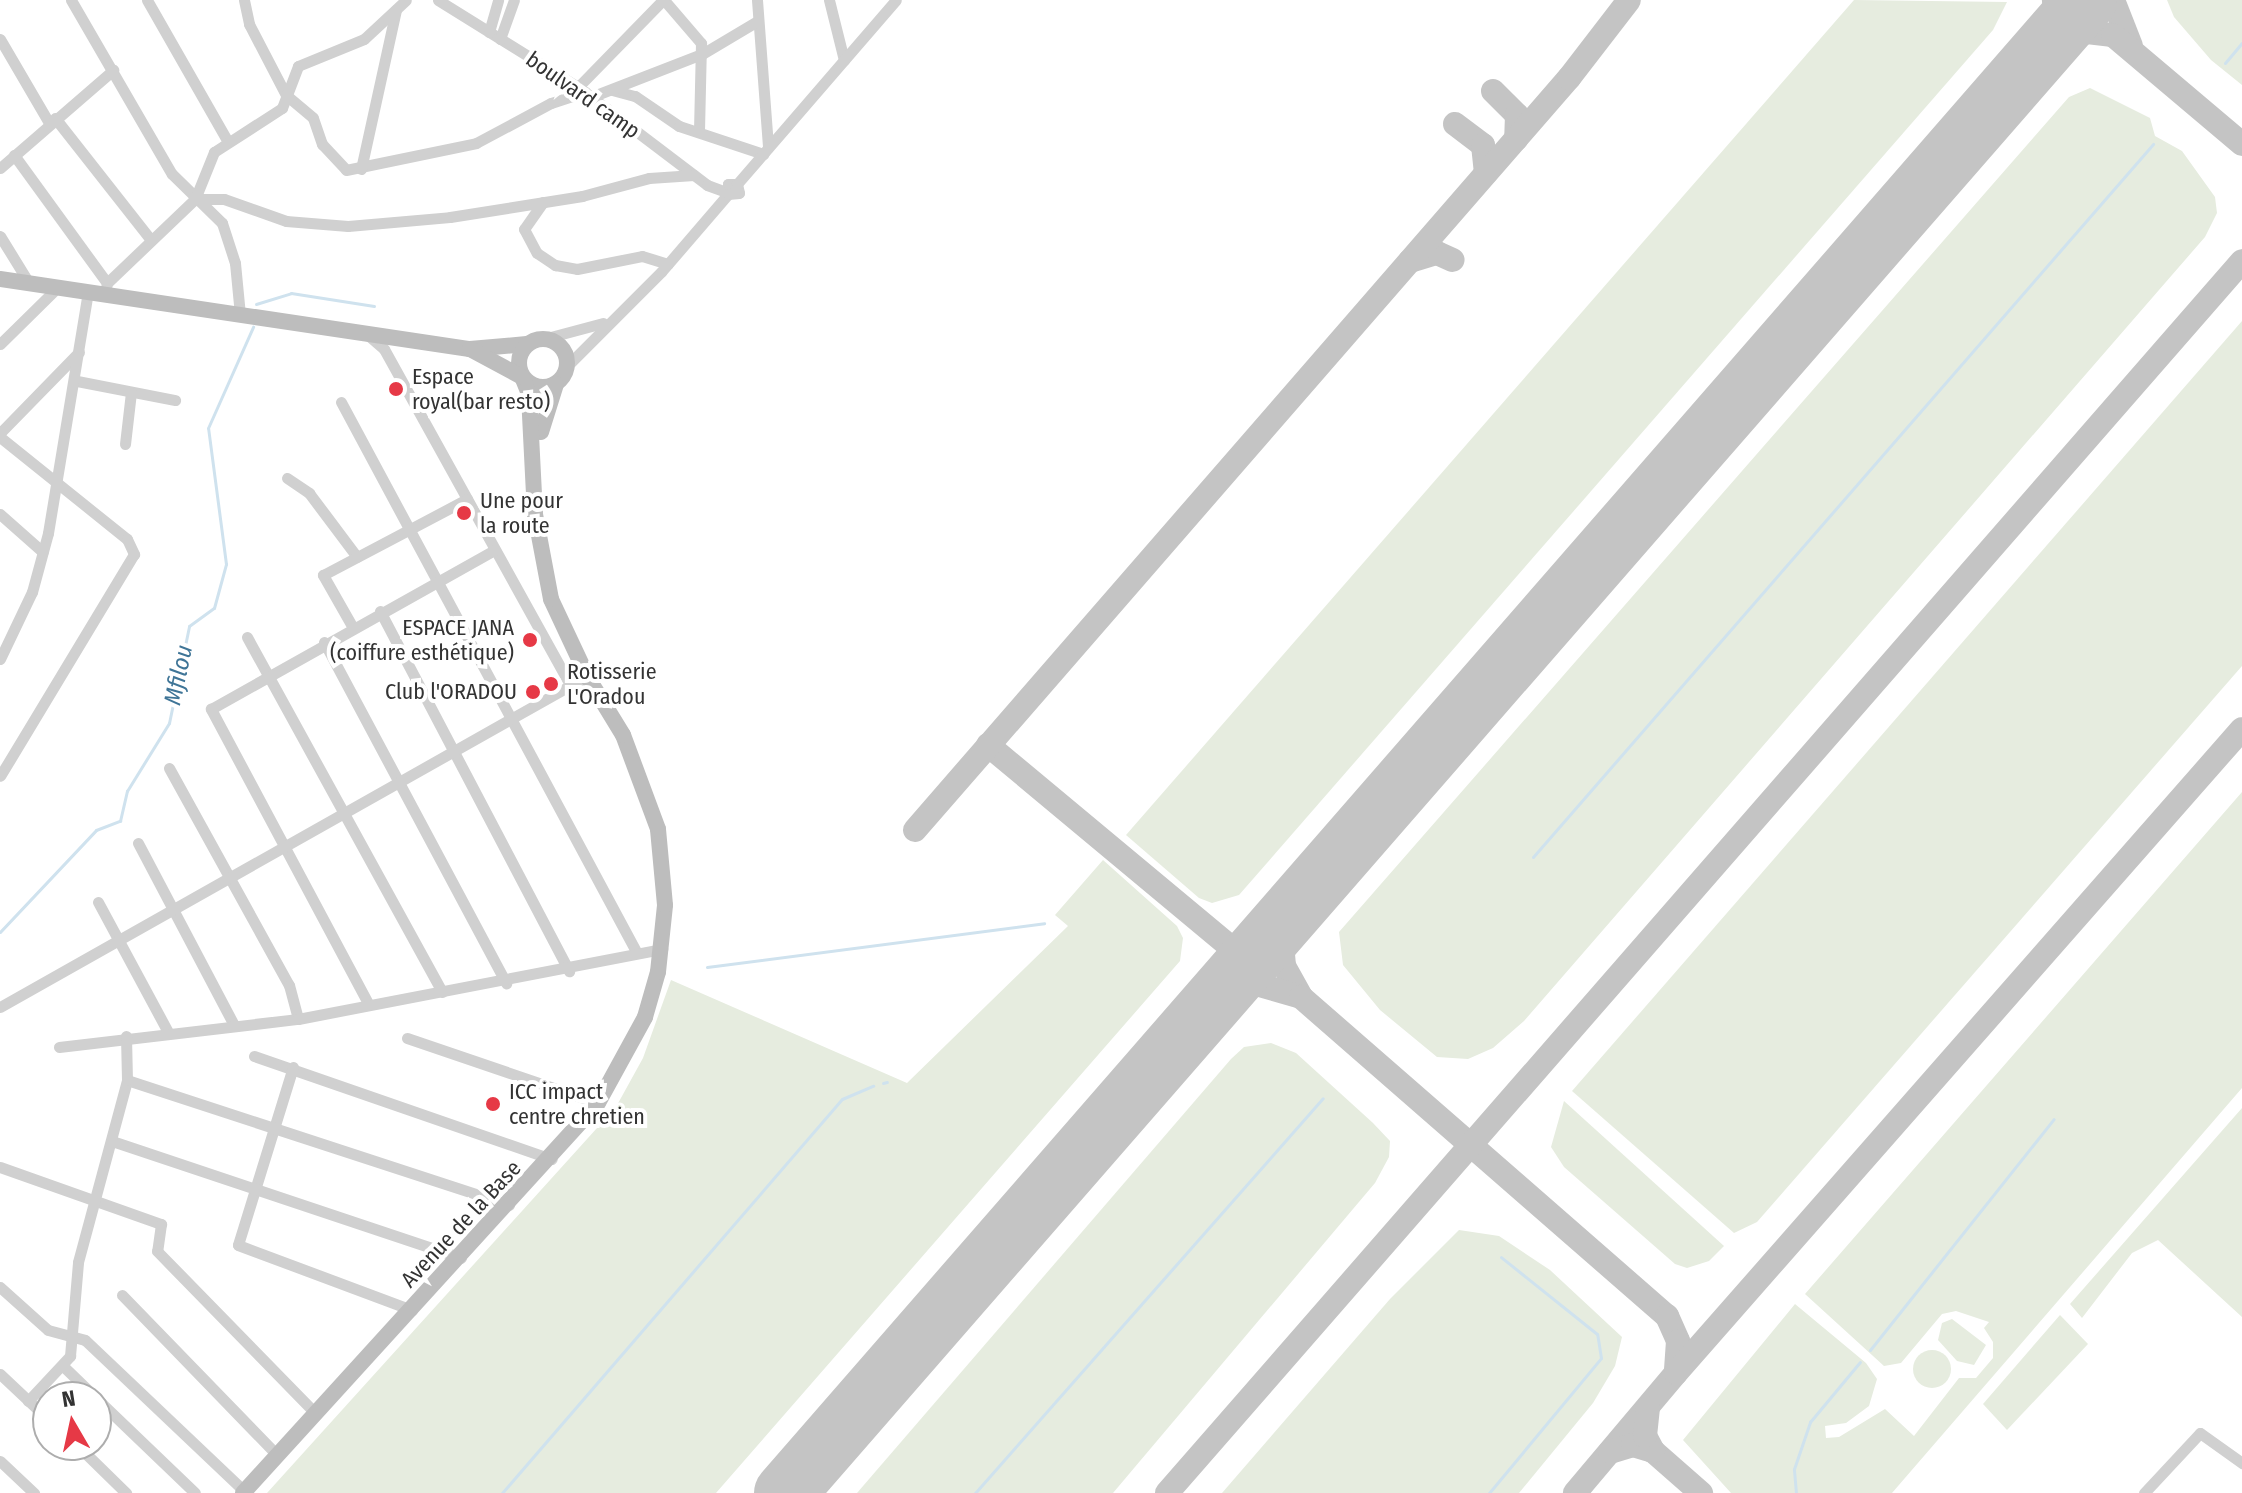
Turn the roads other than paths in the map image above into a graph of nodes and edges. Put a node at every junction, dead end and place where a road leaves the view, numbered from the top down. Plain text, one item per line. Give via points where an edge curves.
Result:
1 (71, 0) edge
2 (147, 0) edge
3 (244, 0) edge
4 (406, 0) edge
5 (438, 0) edge
6 (498, 0) edge
7 (514, 0) edge
8 (664, 0) edge
9 (757, 0) edge
10 (829, 0) edge
11 (896, 0) edge
12 (396, 10) junction
13 (756, 22) junction
14 (489, 32) junction
15 (0, 39) edge
16 (500, 39) junction
17 (702, 54) junction
18 (844, 60) junction
19 (113, 70) junction
20 (611, 89) junction
21 (585, 92) junction
22 (286, 95) junction
23 (52, 120) junction
24 (699, 132) junction
25 (228, 142) junction
26 (0, 150) edge
27 (765, 151) junction
28 (7, 161) edge
29 (361, 169) junction
30 (694, 175) junction
31 (727, 193) junction
32 (195, 199) junction
33 (543, 202) junction
34 (0, 236) edge
35 (151, 240) junction
36 (668, 264) junction
37 (0, 279) edge
38 (29, 283) junction
39 (57, 288) junction
40 (100, 290) junction
41 (240, 315) junction
42 (615, 318) junction
43 (368, 335) junction
44 (535, 341) junction
45 (0, 344) edge
46 (470, 349) junction
47 (79, 352) junction
48 (567, 366) junction
49 (522, 377) junction
50 (77, 381) junction
51 (556, 384) junction
52 (131, 392) junction
53 (175, 400) dead end
54 (341, 402) dead end
55 (0, 435) edge
56 (125, 444) dead end
57 (536, 453) junction
58 (287, 478) dead end
59 (59, 486) junction
60 (467, 499) junction
61 (0, 514) edge
62 (409, 530) junction
63 (494, 550) junction
64 (43, 552) junction
65 (357, 557) junction
66 (436, 580) junction
67 (380, 611) junction
68 (352, 626) junction
69 (247, 637) dead end
70 (324, 642) junction
71 (0, 659) edge
72 (587, 676) junction
73 (268, 678) junction
74 (570, 684) junction
75 (509, 718) junction
76 (456, 747) junction
77 (169, 768) dead end
78 (0, 776) edge
79 (398, 780) junction
80 (343, 810) junction
81 (138, 843) dead end
82 (283, 844) junction
83 (227, 876) junction
84 (98, 902) dead end
85 (170, 908) junction
86 (116, 938) junction
87 (662, 949) junction
88 (637, 953) junction
89 (569, 971) junction
90 (506, 983) junction
91 (442, 992) junction
92 (369, 1005) junction
93 (0, 1007) edge
94 (298, 1019) junction
95 (234, 1025) junction
96 (168, 1032) junction
97 (126, 1036) junction
98 (407, 1038) dead end
99 (59, 1047) dead end
100 (254, 1056) dead end
101 (293, 1067) junction
102 (127, 1080) junction
103 (598, 1103) junction
104 (278, 1127) junction
105 (112, 1141) junction
106 (552, 1159) junction
107 (0, 1167) edge
108 (257, 1187) junction
109 (94, 1202) junction
110 (509, 1205) junction
111 (461, 1258) junction
112 (0, 1287) edge
113 (122, 1295) dead end
114 (412, 1310) junction
115 (71, 1340) junction
116 (63, 1366) junction
117 (0, 1374) edge
118 (78, 1381) edge
119 (28, 1401) junction
120 (32, 1405) edge
121 (112, 1414) edge
122 (316, 1414) junction
123 (277, 1455) junction
124 (0, 1461) edge
125 (93, 1461) edge
126 (2242, 1463) edge
127 (243, 1492) edge
128 (34, 1493) edge
129 (126, 1493) edge
130 (195, 1493) edge
131 (2144, 1493) edge

1 - 19 street
2 - 25 street
3 - 22 street via 249,24
4 - 12 street
5 - 14 street, boulvard camp
6 - 14 street
7 - 16 street
8 - 17 street via 687,20
8 - 21 street
9 - 13 street
10 - 18 street
11 - 18 street
12 - 22 street via 364,39 298,66
12 - 29 street
13 - 17 street
13 - 27 street
14 - 16 street, boulvard camp
15 - 23 street
16 - 21 street, boulvard camp
17 - 20 street
17 - 24 street
18 - 27 street
19 - 23 street
19 - 32 street via 172,174
20 - 21 street
20 - 24 street
21 - 29 street via 551,103 476,143
21 - 30 street, boulvard camp
22 - 25 street via 282,108
22 - 29 street via 313,118 322,144 346,170
23 - 28 street
23 - 35 street
24 - 27 street
25 - 32 street via 214,152
26 - 28 street
27 - 31 street via 737,184 739,193
28 - 40 street
30 - 31 street, boulvard camp
30 - 33 street via 649,178
31 - 36 street
32 - 33 street via 237,201 286,221 334,227
32 - 35 street
32 - 41 street via 222,223 235,263
33 - 36 street via 524,229 537,253 555,265 577,269 642,256
34 - 38 street
35 - 40 street
36 - 42 street
37 - 38 main road
38 - 39 main road
39 - 40 main road
39 - 45 street
40 - 41 main road
40 - 47 street
41 - 43 main road
42 - 44 street
42 - 48 street
43 - 46 main road
43 - 60 street via 384,349
44 - 46 main road
44 - 48 main road via 564,350
44 - 49 main road via 518,363
46 - 49 main road
47 - 50 street
47 - 55 street
48 - 51 main road
49 - 51 main road via 541,388
49 - 57 main road, Avenue de la Base via 535,417
50 - 52 street
50 - 59 street
51 - 57 main road, Avenue de la Base
52 - 53 street
52 - 56 street
54 - 62 street
55 - 59 street
57 - 72 main road, Avenue de la Base via 540,554 551,599
58 - 65 street via 309,493
59 - 64 street
59 - 78 street via 131,543 133,561
60 - 62 street
60 - 63 street
61 - 64 street
62 - 65 street
62 - 66 street
63 - 66 street
63 - 74 street
64 - 71 street
65 - 68 street via 323,575
66 - 67 street
66 - 75 street
67 - 68 street
67 - 76 street
68 - 70 street
69 - 73 street
70 - 73 street
70 - 79 street
72 - 74 street
72 - 87 main road, Avenue de la Base via 623,735 651,803 663,866
73 - 80 street
73 - 82 street via 211,712
74 - 75 street
75 - 76 street
75 - 88 street
76 - 79 street
76 - 89 street
77 - 83 street
79 - 80 street
79 - 90 street
80 - 82 street
80 - 91 street
81 - 85 street
82 - 83 street
82 - 92 street
83 - 85 street
83 - 94 street via 289,985
84 - 86 street
85 - 86 street
85 - 95 street
86 - 93 street
86 - 96 street
87 - 88 street
87 - 103 main road, Avenue de la Base via 645,1017
88 - 89 street
89 - 90 street
90 - 91 street
91 - 92 street
92 - 94 street
94 - 95 street
95 - 96 street
96 - 97 street
97 - 99 street
97 - 102 street
98 - 103 street
100 - 101 street
101 - 104 street
101 - 106 street
102 - 104 street
102 - 105 street
103 - 106 main road, Avenue de la Base
104 - 108 street
104 - 110 street
105 - 108 street
105 - 109 street
106 - 110 main road, Avenue de la Base
107 - 109 street
108 - 111 street
108 - 114 street via 238,1231 244,1250
109 - 115 street via 69,1312
109 - 122 street via 161,1224 157,1251
110 - 111 main road, Avenue de la Base
111 - 114 main road, Avenue de la Base
112 - 115 street via 48,1330
113 - 123 street
114 - 122 main road, Avenue de la Base
115 - 116 street
115 - 127 street via 85,1340
116 - 118 street
116 - 119 street
117 - 119 street
119 - 120 street
121 - 130 street
122 - 123 main road, Avenue de la Base
123 - 127 main road, Avenue de la Base
124 - 128 street
125 - 129 street
126 - 131 street via 2200,1433

